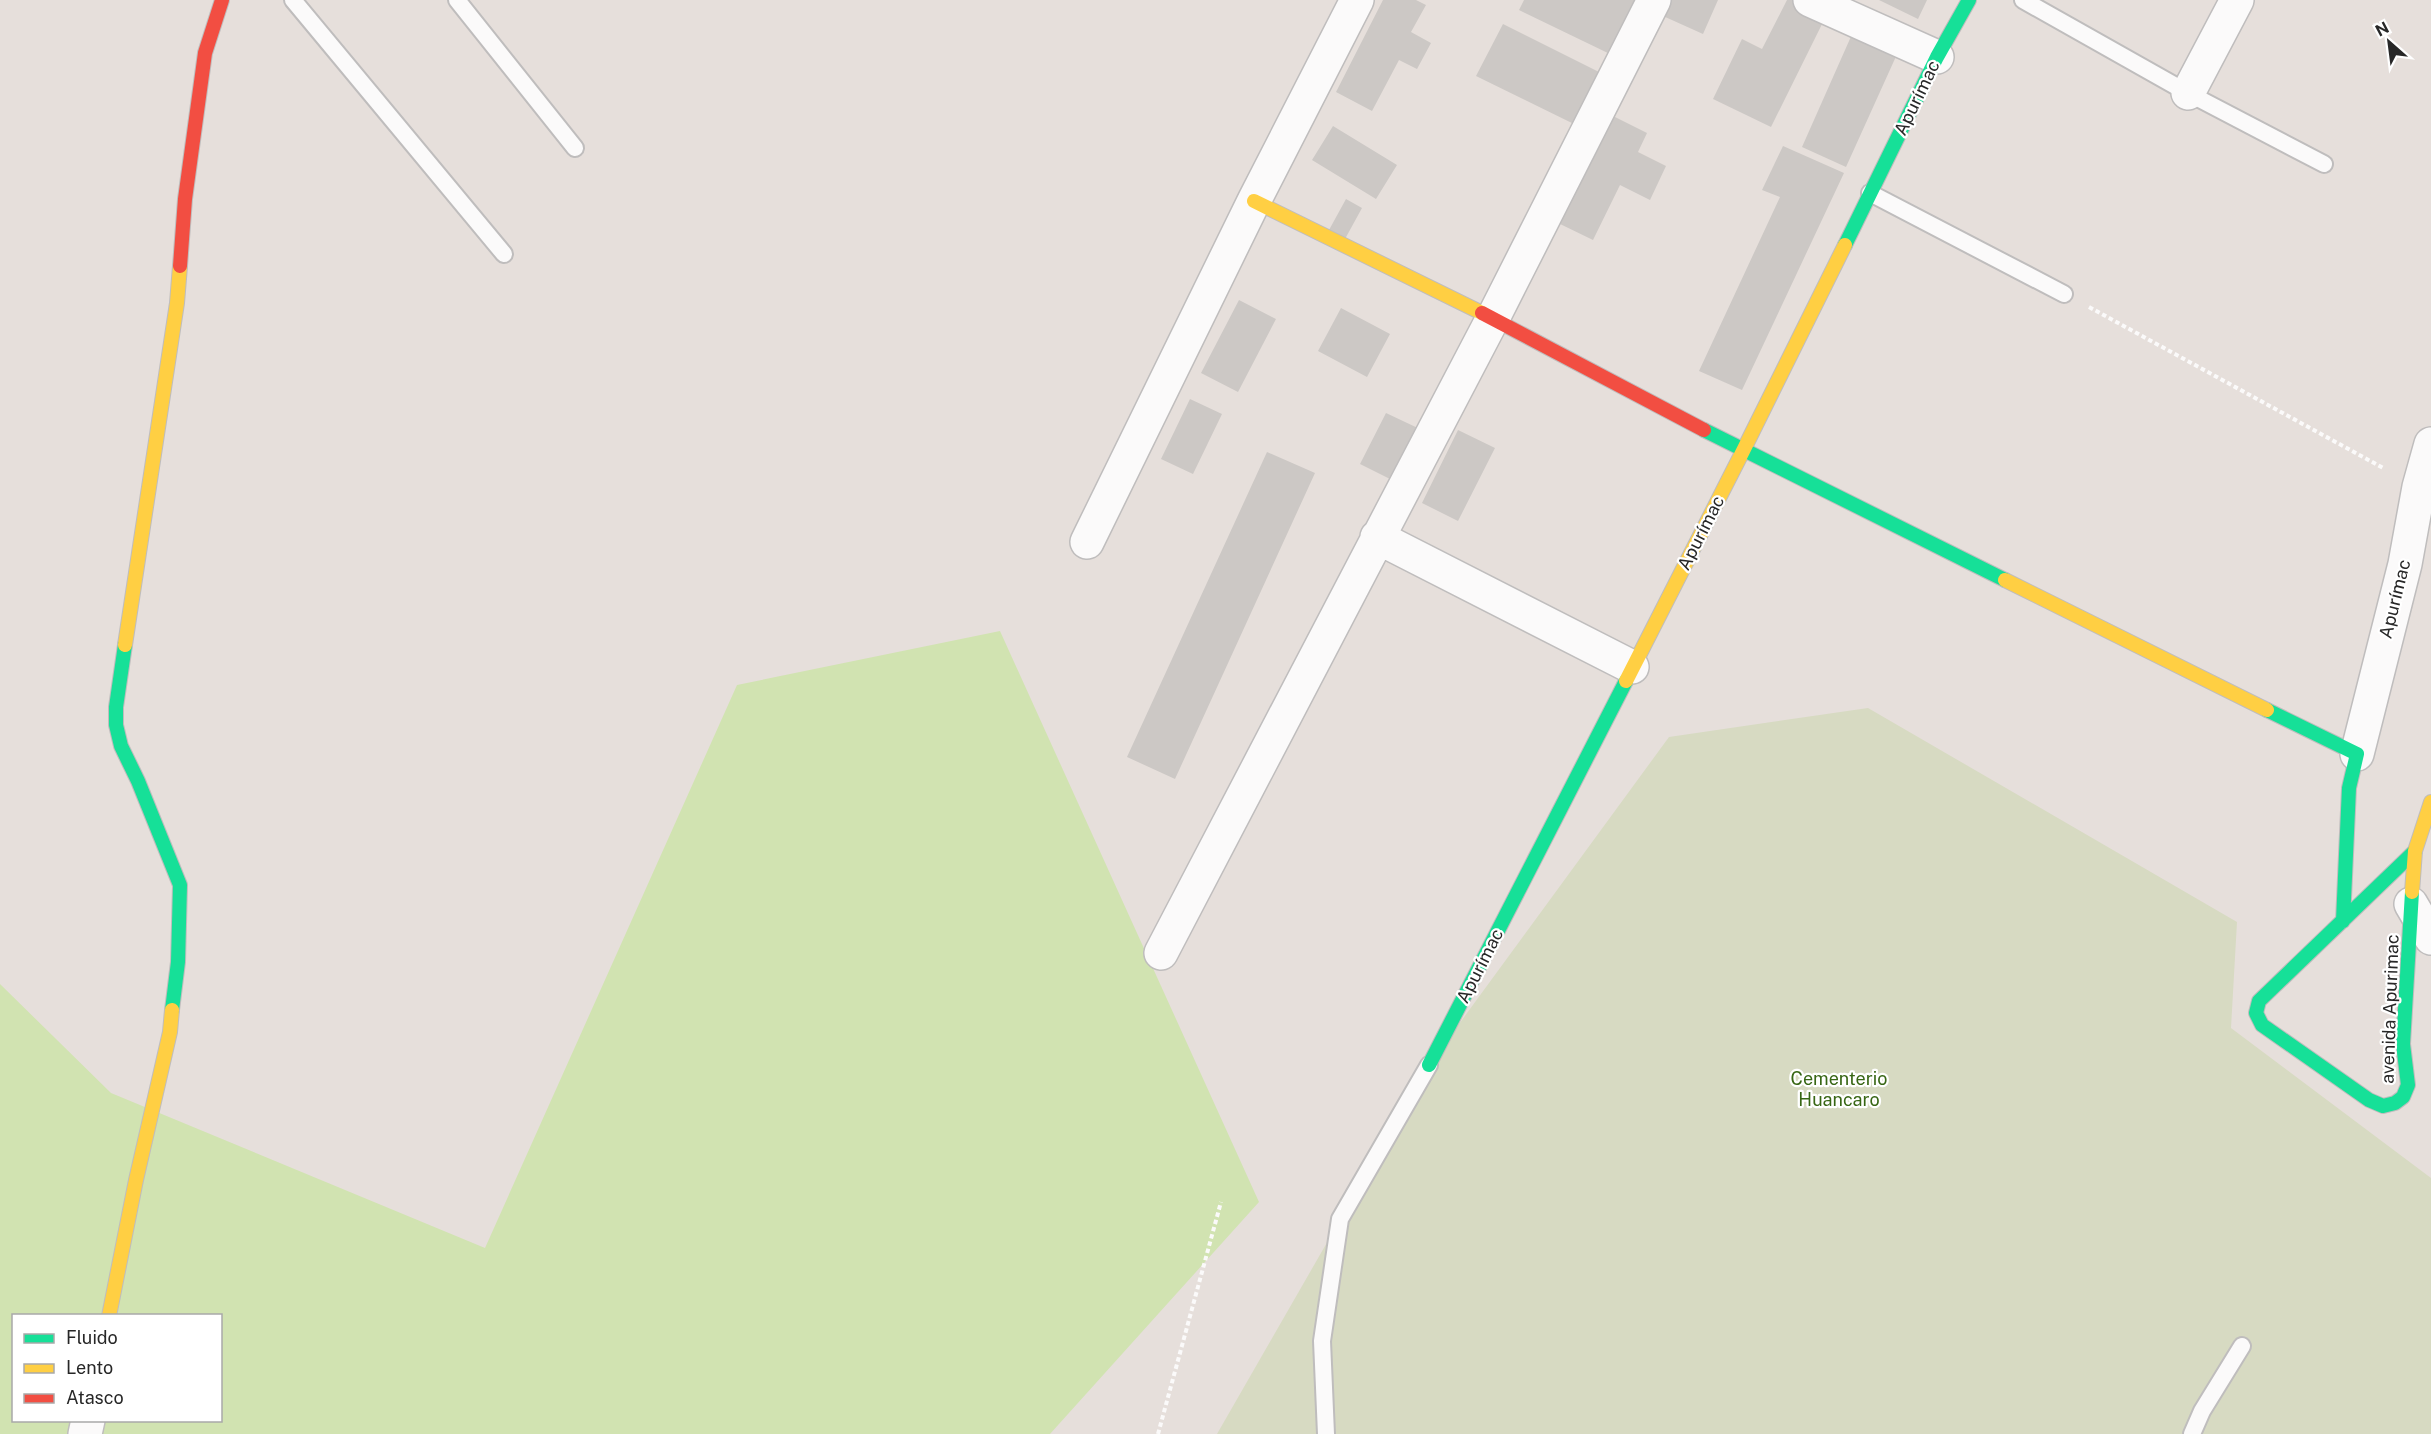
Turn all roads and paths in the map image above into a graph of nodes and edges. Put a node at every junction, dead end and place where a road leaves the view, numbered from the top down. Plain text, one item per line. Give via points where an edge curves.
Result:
1 (222, 0) edge
2 (293, 0) edge
3 (457, 0) edge
4 (1357, 0) edge
5 (1654, 0) edge
6 (1810, 0) edge
7 (1969, 0) edge
8 (2023, 0) edge
9 (2237, 0) edge
10 (1937, 57) junction
11 (2188, 93) junction
12 (575, 148) dead end
13 (2324, 164) dead end
14 (1870, 193) junction
15 (1254, 201) junction
16 (504, 254) dead end
17 (2064, 294) joint
18 (1493, 318) junction
19 (2431, 444) edge
20 (1743, 450) junction
21 (2419, 487) junction
22 (1377, 537) junction
23 (1087, 543) dead end
24 (1632, 667) junction
25 (2357, 754) junction
26 (2431, 802) edge
27 (2415, 851) junction
28 (2411, 904) junction
29 (2343, 921) junction
30 (2431, 938) edge
31 (1161, 953) dead end
32 (1429, 1065) joint
33 (1221, 1202) dead end
34 (109, 1314) edge
35 (2242, 1346) dead end
36 (1158, 1434) edge
37 (1326, 1434) edge
38 (2193, 1434) edge

1 - 34 street via 205,53 184,199 177,303 116,707 121,746 180,885 178,962 170,1032
2 - 16 lane
3 - 12 lane
4 - 15 street
5 - 18 street
6 - 10 street
7 - 10 street, Apurímac
8 - 11 lane
9 - 11 street
10 - 14 street, Apurímac
11 - 13 lane
14 - 17 lane
14 - 20 street, Apurímac
15 - 18 street
15 - 23 street
17 - 21 path
18 - 20 street
18 - 22 street
19 - 21 street, Apurímac
20 - 24 street, Apurímac
20 - 25 street
21 - 25 street, Apurímac
22 - 24 street
22 - 31 street
24 - 32 street, Apurímac
25 - 29 street via 2349,788
26 - 27 street, avenida Apurimac
27 - 28 street, avenida Apurimac
27 - 29 street
28 - 29 street, avenida Apurimac via 2403,1044 2408,1085 2403,1097 2383,1106 2359,1094 2262,1025 2256,1013 2259,1001
28 - 30 street
32 - 37 lane via 1340,1219 1322,1341
33 - 36 path
35 - 38 lane via 2202,1411

